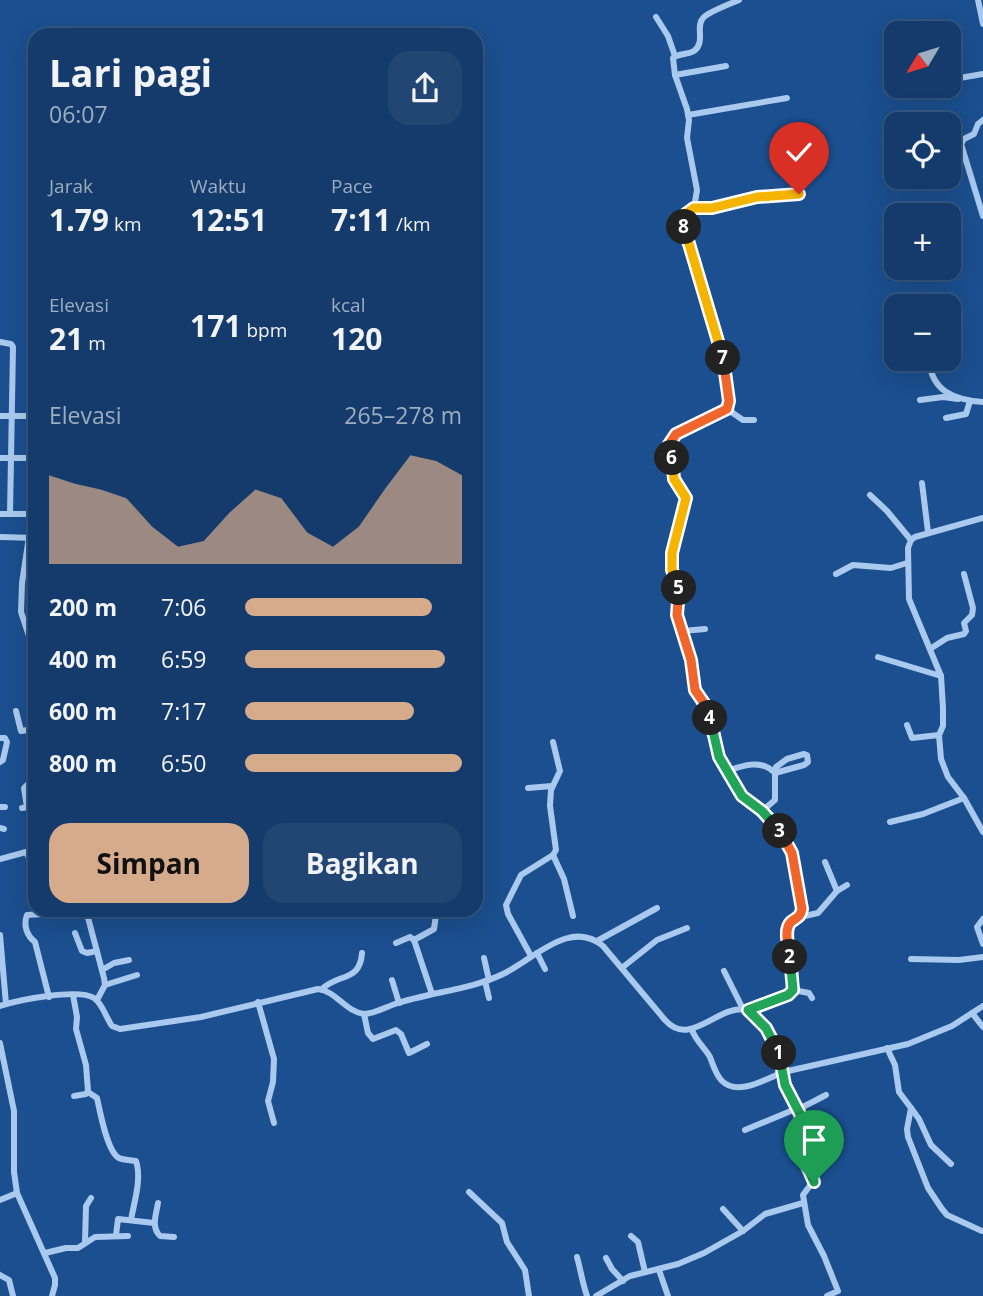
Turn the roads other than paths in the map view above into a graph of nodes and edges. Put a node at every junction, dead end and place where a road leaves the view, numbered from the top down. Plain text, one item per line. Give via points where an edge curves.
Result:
1 (739, 0) edge
2 (978, 0) edge
3 (656, 17) dead end
4 (983, 24) edge
5 (675, 55) junction
6 (726, 66) dead end
7 (983, 74) edge
8 (675, 75) junction
9 (961, 78) edge
10 (787, 98) dead end
11 (688, 115) junction
12 (983, 120) edge
13 (799, 194) dead end
14 (694, 208) junction
15 (983, 216) edge
16 (1, 342) edge
17 (930, 371) edge
18 (920, 400) dead end
19 (968, 401) junction
20 (983, 402) edge
21 (727, 409) junction
22 (0, 416) edge
23 (12, 416) junction
24 (28, 416) edge
25 (946, 418) dead end
26 (754, 420) dead end
27 (0, 438) edge
28 (11, 438) junction
29 (0, 458) edge
30 (11, 458) junction
31 (28, 458) edge
32 (922, 483) dead end
33 (870, 495) dead end
34 (0, 514) edge
35 (10, 514) junction
36 (28, 514) edge
37 (983, 518) edge
38 (928, 532) junction
39 (0, 537) edge
40 (28, 538) edge
41 (911, 540) junction
42 (28, 556) edge
43 (907, 563) junction
44 (836, 573) dead end
45 (964, 574) dead end
46 (705, 629) dead end
47 (683, 631) junction
48 (28, 633) edge
49 (930, 649) junction
50 (878, 657) dead end
51 (941, 676) junction
52 (16, 711) dead end
53 (906, 725) dead end
54 (28, 730) edge
55 (939, 735) junction
56 (0, 738) edge
57 (553, 741) dead end
58 (0, 762) edge
59 (727, 771) junction
60 (775, 772) junction
61 (28, 784) dead end
62 (552, 786) junction
63 (528, 788) dead end
64 (964, 799) junction
65 (28, 807) edge
66 (762, 811) junction
67 (890, 822) dead end
68 (983, 832) edge
69 (28, 855) edge
70 (552, 855) junction
71 (0, 859) edge
72 (825, 862) dead end
73 (848, 885) dead end
74 (837, 891) junction
75 (657, 908) dead end
76 (28, 915) edge
77 (573, 916) dead end
78 (88, 917) edge
79 (436, 917) edge
80 (800, 917) junction
81 (983, 919) edge
82 (687, 928) dead end
83 (75, 933) dead end
84 (0, 935) edge
85 (414, 940) junction
86 (597, 941) junction
87 (396, 943) dead end
88 (983, 944) edge
89 (97, 951) junction
90 (362, 953) dead end
91 (534, 954) junction
92 (983, 957) edge
93 (484, 958) dead end
94 (911, 959) dead end
95 (129, 960) dead end
96 (623, 967) junction
97 (545, 969) dead end
98 (102, 970) junction
99 (724, 971) dead end
100 (136, 975) dead end
101 (392, 980) dead end
102 (487, 980) junction
103 (105, 985) junction
104 (322, 989) junction
105 (793, 990) junction
106 (432, 993) junction
107 (73, 995) junction
108 (49, 997) junction
109 (812, 998) dead end
110 (489, 999) dead end
111 (97, 1000) junction
112 (258, 1002) junction
113 (399, 1003) junction
114 (3, 1005) edge
115 (983, 1006) edge
116 (746, 1009) junction
117 (972, 1013) junction
118 (364, 1014) junction
119 (983, 1027) edge
120 (692, 1030) junction
121 (0, 1043) edge
122 (427, 1044) dead end
123 (887, 1048) junction
124 (3, 1067) edge
125 (783, 1071) junction
126 (88, 1092) junction
127 (826, 1095) dead end
128 (74, 1096) dead end
129 (911, 1108) junction
130 (798, 1109) junction
131 (274, 1123) dead end
132 (745, 1130) dead end
133 (951, 1164) dead end
134 (469, 1192) dead end
135 (17, 1193) junction
136 (91, 1198) dead end
137 (0, 1200) edge
138 (158, 1203) dead end
139 (803, 1203) junction
140 (723, 1209) dead end
141 (131, 1220) junction
142 (154, 1223) junction
143 (743, 1231) junction
144 (982, 1231) edge
145 (116, 1235) junction
146 (128, 1236) dead end
147 (631, 1236) dead end
148 (174, 1237) dead end
149 (85, 1242) junction
150 (45, 1253) junction
151 (576, 1257) dead end
152 (606, 1258) dead end
153 (659, 1270) junction
154 (645, 1272) junction
155 (0, 1275) edge
156 (623, 1281) junction
157 (840, 1294) edge
158 (13, 1296) edge
159 (51, 1296) edge
160 (529, 1296) edge
161 (587, 1296) edge
162 (596, 1296) edge
163 (668, 1296) edge
164 (827, 1296) edge

1 - 5 street via 704,17 698,47
2 - 4 street
3 - 5 street
5 - 8 street
6 - 8 street
7 - 9 street
8 - 11 street
10 - 11 street
11 - 14 street via 687,138 697,190
12 - 15 street via 961,144
13 - 14 street
14 - 21 street via 682,219 720,346
16 - 23 street via 13,347
17 - 19 street via 935,384
18 - 19 street
19 - 20 street
19 - 25 street via 966,414
21 - 26 street via 743,420
21 - 47 street via 676,434 668,446 674,479 686,498 672,569 680,589 677,613
22 - 23 street
23 - 24 street
23 - 28 street
27 - 28 street
28 - 30 street
29 - 30 street
30 - 31 street
30 - 35 street
32 - 38 street
33 - 41 street
34 - 35 street
35 - 36 street
37 - 38 street
38 - 41 street
39 - 40 street
41 - 43 street
42 - 48 street via 21,612
43 - 44 street via 891,568 853,565
43 - 49 street via 910,605
45 - 49 street via 973,608 964,623 966,631
46 - 47 street
47 - 59 street via 695,690 708,709 717,751
49 - 51 street
50 - 51 street
51 - 55 street via 943,726
52 - 54 street via 21,731
53 - 55 street via 912,738
55 - 64 street via 943,769
56 - 58 street via 7,742
57 - 62 street via 559,771
59 - 60 street via 752,763
59 - 66 street via 745,800
60 - 60 street via 804,765 807,755 786,759
60 - 66 street via 775,800
61 - 65 street via 24,788
62 - 63 street
62 - 70 street via 550,810 557,847
64 - 67 street
64 - 68 street
66 - 80 street via 789,845
69 - 71 street via 26,852
70 - 77 street via 564,879
70 - 91 street via 521,875 506,905
72 - 74 street
73 - 74 street
74 - 80 street via 818,913
75 - 86 street
76 - 108 street via 25,922
78 - 89 street
79 - 85 street via 434,929
80 - 105 street via 787,932
81 - 88 street via 977,927
82 - 96 street via 657,940
83 - 89 street via 82,951
84 - 114 street
85 - 87 street via 410,937
85 - 106 street
86 - 91 street via 572,936
86 - 96 street
89 - 98 street
90 - 104 street via 357,971
91 - 97 street
91 - 102 street
92 - 94 street
93 - 102 street
95 - 98 street
96 - 120 street via 668,1023
98 - 103 street
99 - 116 street
100 - 103 street
101 - 113 street
102 - 106 street
102 - 110 street
103 - 111 street
104 - 112 street
104 - 118 street
105 - 109 street
105 - 116 street
106 - 113 street
107 - 108 street
107 - 111 street
107 - 126 street
108 - 114 street
111 - 112 street via 116,1029 201,1017
112 - 131 street via 274,1059 268,1101
113 - 118 street
115 - 117 street
116 - 120 street
116 - 125 street via 771,1035
117 - 119 street
117 - 123 street via 933,1035
118 - 122 street via 373,1039 396,1030 409,1053
120 - 125 street via 727,1085 741,1088
121 - 124 street
123 - 125 street
123 - 129 street via 899,1092
124 - 135 street via 13,1111
125 - 130 street
126 - 128 street
126 - 141 street via 97,1098 115,1154 136,1161 138,1166
127 - 130 street
129 - 133 street via 931,1145
129 - 144 street via 908,1137 928,1188 947,1215
130 - 132 street
130 - 139 street via 803,1157 814,1180 804,1191
134 - 160 street via 502,1223 507,1242 525,1270
135 - 137 street
135 - 150 street
136 - 149 street via 86,1206
138 - 142 street
139 - 143 street via 765,1214
139 - 157 street via 808,1225
140 - 143 street
141 - 142 street
141 - 145 street via 117,1220
142 - 148 street via 160,1236
143 - 153 street
145 - 146 street
145 - 149 street
147 - 154 street via 638,1242
149 - 150 street via 78,1248
150 - 159 street via 55,1278
151 - 161 street
152 - 156 street
153 - 154 street
153 - 163 street
154 - 156 street
155 - 158 street via 9,1280
156 - 162 street
157 - 164 street

